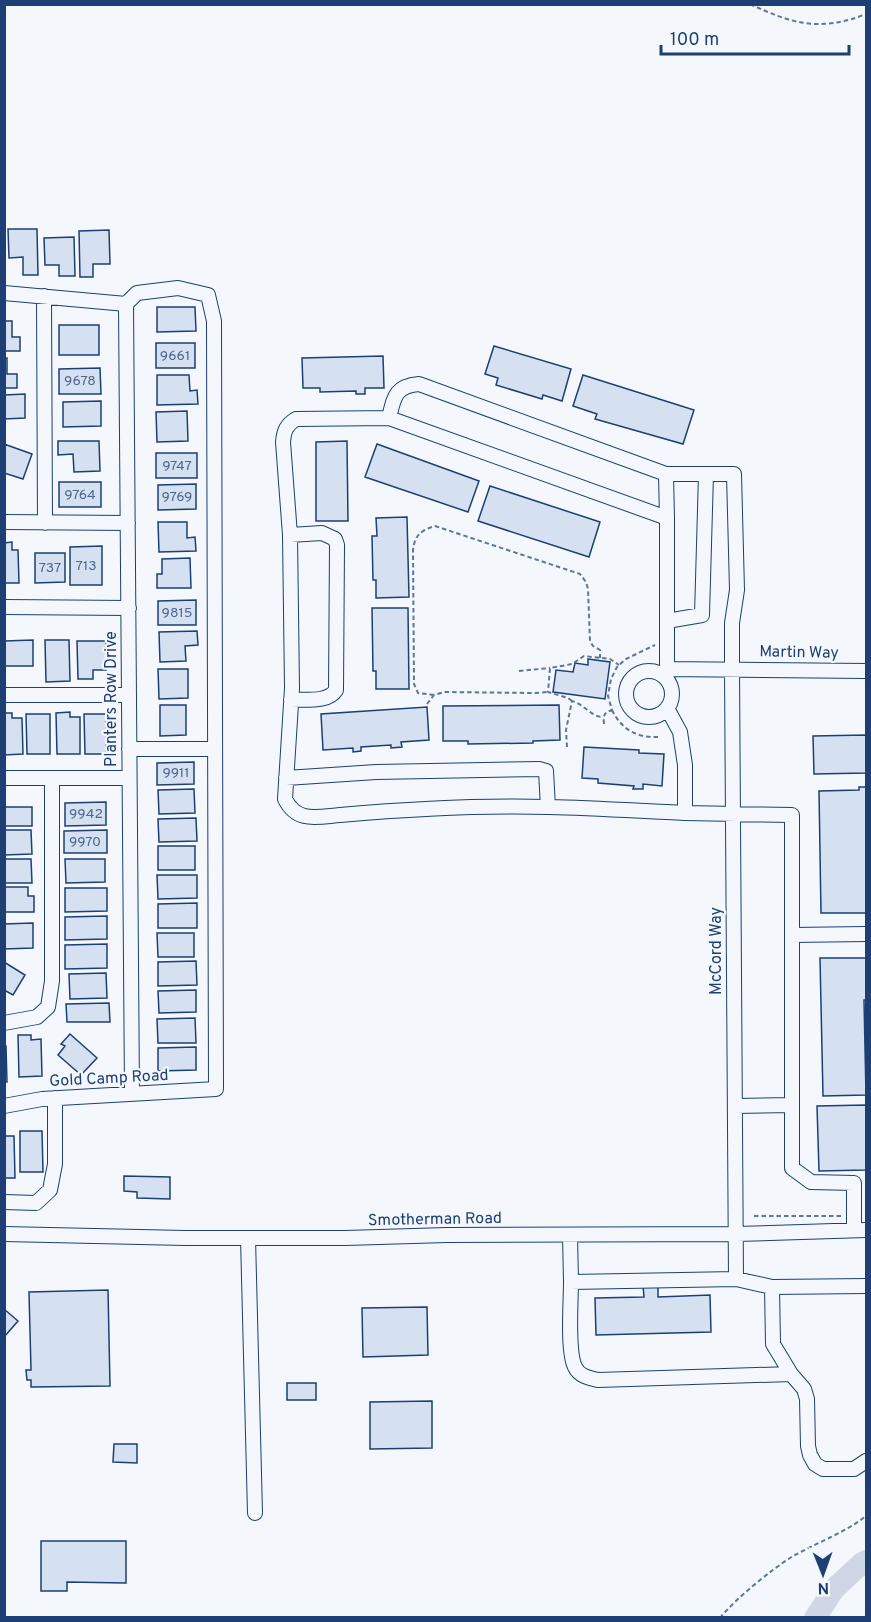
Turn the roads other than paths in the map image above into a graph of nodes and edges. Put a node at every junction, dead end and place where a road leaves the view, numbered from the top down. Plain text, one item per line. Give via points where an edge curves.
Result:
1 (4, 293) edge
2 (44, 296) junction
3 (126, 304) junction
4 (389, 418) junction
5 (666, 474) junction
6 (706, 474) junction
7 (667, 518) junction
8 (4, 522) edge
9 (45, 522) junction
10 (128, 523) junction
11 (290, 534) junction
12 (4, 607) edge
13 (129, 608) junction
14 (667, 621) junction
15 (732, 669) junction
16 (664, 671) junction
17 (867, 671) edge
18 (4, 695) edge
19 (128, 695) junction
20 (291, 700) junction
21 (667, 708) junction
22 (129, 749) junction
23 (215, 749) junction
24 (4, 778) edge
25 (52, 778) junction
26 (129, 778) junction
27 (286, 778) junction
28 (548, 807) junction
29 (685, 813) junction
30 (733, 814) junction
31 (867, 934) edge
32 (792, 935) junction
33 (4, 1023) edge
34 (132, 1094) junction
35 (55, 1098) junction
36 (792, 1105) junction
37 (4, 1106) edge
38 (735, 1106) junction
39 (860, 1183) edge
40 (4, 1202) edge
41 (860, 1230) edge
42 (4, 1234) edge
43 (736, 1234) junction
44 (570, 1235) junction
45 (248, 1238) junction
46 (736, 1279) junction
47 (571, 1282) junction
48 (867, 1286) edge
49 (772, 1287) junction
50 (791, 1374) junction
51 (867, 1461) edge
52 (255, 1513) dead end

1 - 2 street
2 - 3 street
2 - 9 street
3 - 10 street, Planters Row Drive
3 - 23 street via 137,293 178,288 208,295 214,321
4 - 5 street via 401,388 419,384
4 - 7 street
4 - 11 street via 297,419 288,424 283,442
5 - 6 street
5 - 7 street
6 - 14 street via 702,615
6 - 15 street, McCord Way via 734,474 737,590
7 - 14 street
8 - 9 street
9 - 10 street
10 - 13 street, Planters Row Drive
11 - 20 street
11 - 20 street via 322,533 335,539 337,545 336,690 323,699
12 - 13 street
13 - 19 street, Planters Row Drive
14 - 16 street
15 - 16 street, Martin Way
15 - 17 street, Martin Way
15 - 30 street, McCord Way
16 - 21 street via 672,690
16 - 21 street via 636,675 628,686 627,698 632,710 644,717 657,716
18 - 19 street
19 - 22 street, Planters Row Drive
20 - 27 street
21 - 29 street via 680,732 686,765
22 - 23 street
22 - 26 street, Planters Row Drive
23 - 34 street, Gold Camp Road via 216,1089
24 - 25 street
25 - 26 street
25 - 33 street via 52,981 48,1007 37,1017
26 - 34 street, Planters Row Drive
27 - 28 street via 285,799 289,807 306,817 408,809
27 - 28 street via 539,769 546,771
28 - 29 street
29 - 30 street
30 - 32 street via 792,815
30 - 38 street, McCord Way
31 - 32 street
32 - 36 street
34 - 35 street, Gold Camp Road
35 - 37 street, Gold Camp Road
35 - 40 street via 55,1164 50,1190 36,1203
36 - 38 street
36 - 39 street via 792,1168 811,1182
38 - 43 street, McCord Way
39 - 41 street via 854,1215
41 - 43 street, Smotherman Road
42 - 45 street, Smotherman Road
43 - 44 street, Smotherman Road
43 - 46 street, McCord Way
44 - 45 street, Smotherman Road
44 - 47 street
45 - 52 street
46 - 47 street
46 - 49 street
47 - 50 street via 571,1354 575,1368 585,1377 598,1380
48 - 49 street
49 - 50 street via 773,1344
50 - 51 street via 807,1399 808,1446 815,1464 824,1469 854,1469

